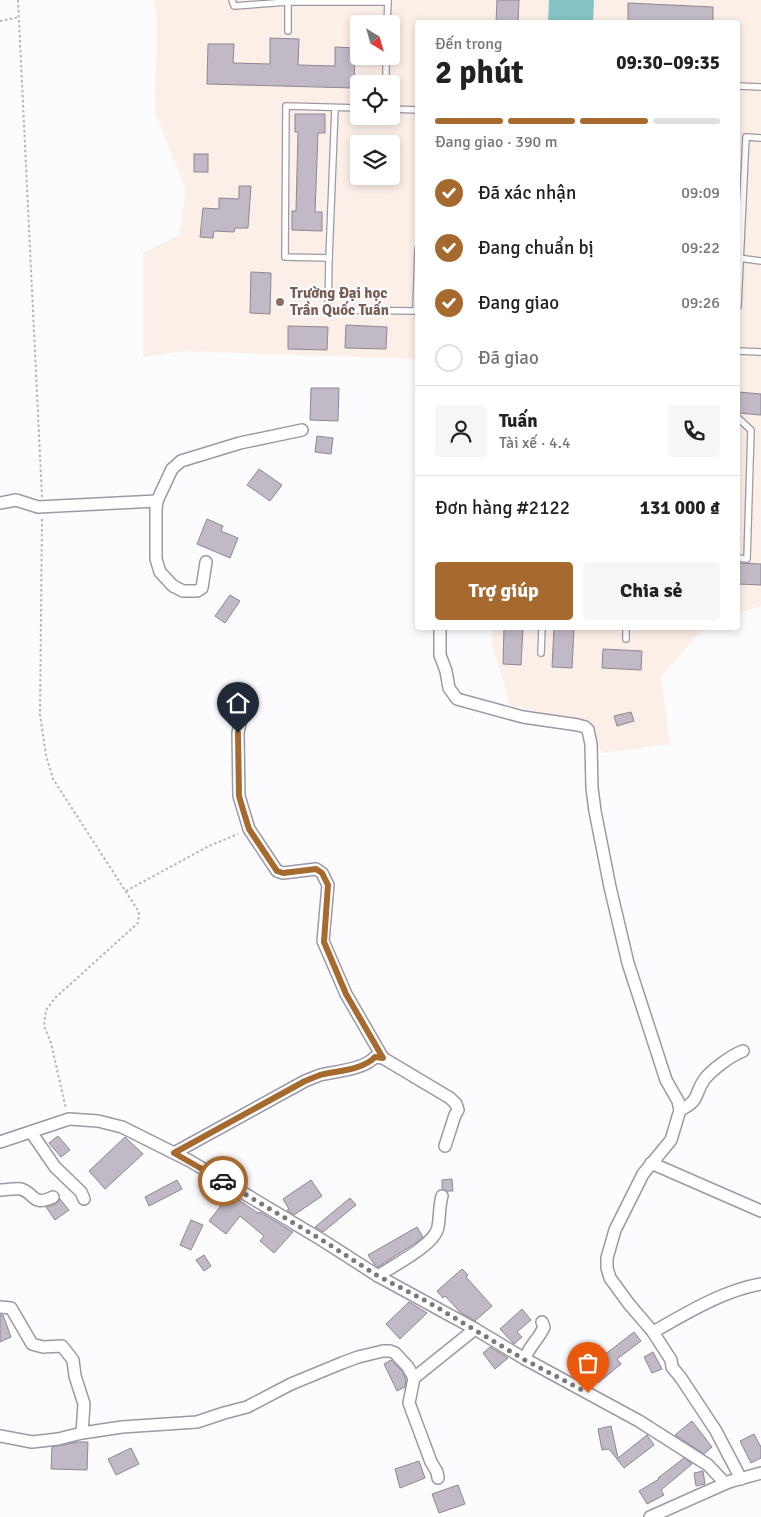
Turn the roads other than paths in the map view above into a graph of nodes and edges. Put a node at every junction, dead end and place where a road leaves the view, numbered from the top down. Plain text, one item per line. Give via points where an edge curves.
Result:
1 (232, 0) edge
2 (388, 1) edge
3 (288, 2) junction
4 (387, 15) edge
5 (288, 31) dead end
6 (740, 86) edge
7 (761, 87) edge
8 (335, 108) junction
9 (350, 108) edge
10 (400, 109) edge
11 (415, 110) edge
12 (761, 138) edge
13 (740, 228) edge
14 (329, 258) junction
15 (740, 258) edge
16 (761, 261) edge
17 (415, 311) edge
18 (740, 351) edge
19 (761, 352) edge
20 (740, 420) edge
21 (302, 430) dead end
22 (157, 501) junction
23 (0, 503) edge
24 (740, 558) edge
25 (206, 562) dead end
26 (440, 630) edge
27 (542, 630) edge
28 (626, 630) edge
29 (626, 639) dead end
30 (541, 653) dead end
31 (245, 699) dead end
32 (743, 1050) dead end
33 (383, 1058) junction
34 (680, 1110) junction
35 (30, 1132) junction
36 (0, 1142) edge
37 (445, 1146) dead end
38 (174, 1153) junction
39 (651, 1163) junction
40 (0, 1190) edge
41 (442, 1196) dead end
42 (53, 1197) dead end
43 (84, 1198) dead end
44 (761, 1211) edge
45 (378, 1276) junction
46 (761, 1284) edge
47 (0, 1307) edge
48 (542, 1322) dead end
49 (475, 1329) junction
50 (653, 1332) junction
51 (525, 1360) junction
52 (414, 1378) junction
53 (82, 1434) junction
54 (0, 1436) edge
55 (761, 1473) edge
56 (438, 1478) dead end
57 (736, 1480) junction
58 (650, 1517) edge

1 - 3 lane via 234,6
2 - 3 lane
2 - 4 lane
3 - 5 lane
6 - 7 lane
8 - 9 lane
8 - 14 lane
8 - 14 lane via 286,106 285,257
10 - 11 lane
12 - 13 lane via 746,137
14 - 17 lane via 328,310
15 - 16 lane
18 - 19 lane
20 - 24 lane via 751,430 747,559
21 - 22 street via 240,443 181,461 172,469
22 - 23 street via 42,507 16,500
22 - 25 street via 156,559 160,572 178,590 197,591 202,588
26 - 34 street via 440,655 449,688 457,699 523,717 578,725 588,730 595,811 623,941 666,1080
27 - 30 lane
28 - 29 lane
31 - 33 street via 238,733 239,796 249,829 277,871 316,869 322,873 328,885 324,942 346,994
32 - 34 street via 704,1079 694,1101
33 - 37 street via 456,1104 458,1110
33 - 38 street via 375,1057 352,1068 305,1081
34 - 39 street via 671,1140
35 - 36 street
35 - 38 street via 69,1119 98,1121 122,1127
35 - 43 street via 55,1167
38 - 45 street
39 - 44 street
39 - 50 street via 615,1230 606,1264 610,1278
40 - 42 street via 21,1189 34,1199 45,1201
41 - 45 street via 438,1229 429,1243
45 - 49 street
46 - 50 street via 733,1291
47 - 53 street via 10,1308 32,1344 62,1346 73,1360 84,1404
48 - 51 street via 541,1334 527,1351
49 - 51 street
49 - 52 street
50 - 57 street via 672,1367 716,1431
51 - 57 street via 639,1420 708,1465 725,1483
52 - 53 street via 395,1353 383,1351 358,1357 291,1384 247,1407 197,1422 122,1427
52 - 56 street via 409,1403
53 - 54 street via 32,1442
55 - 57 street
57 - 58 street

